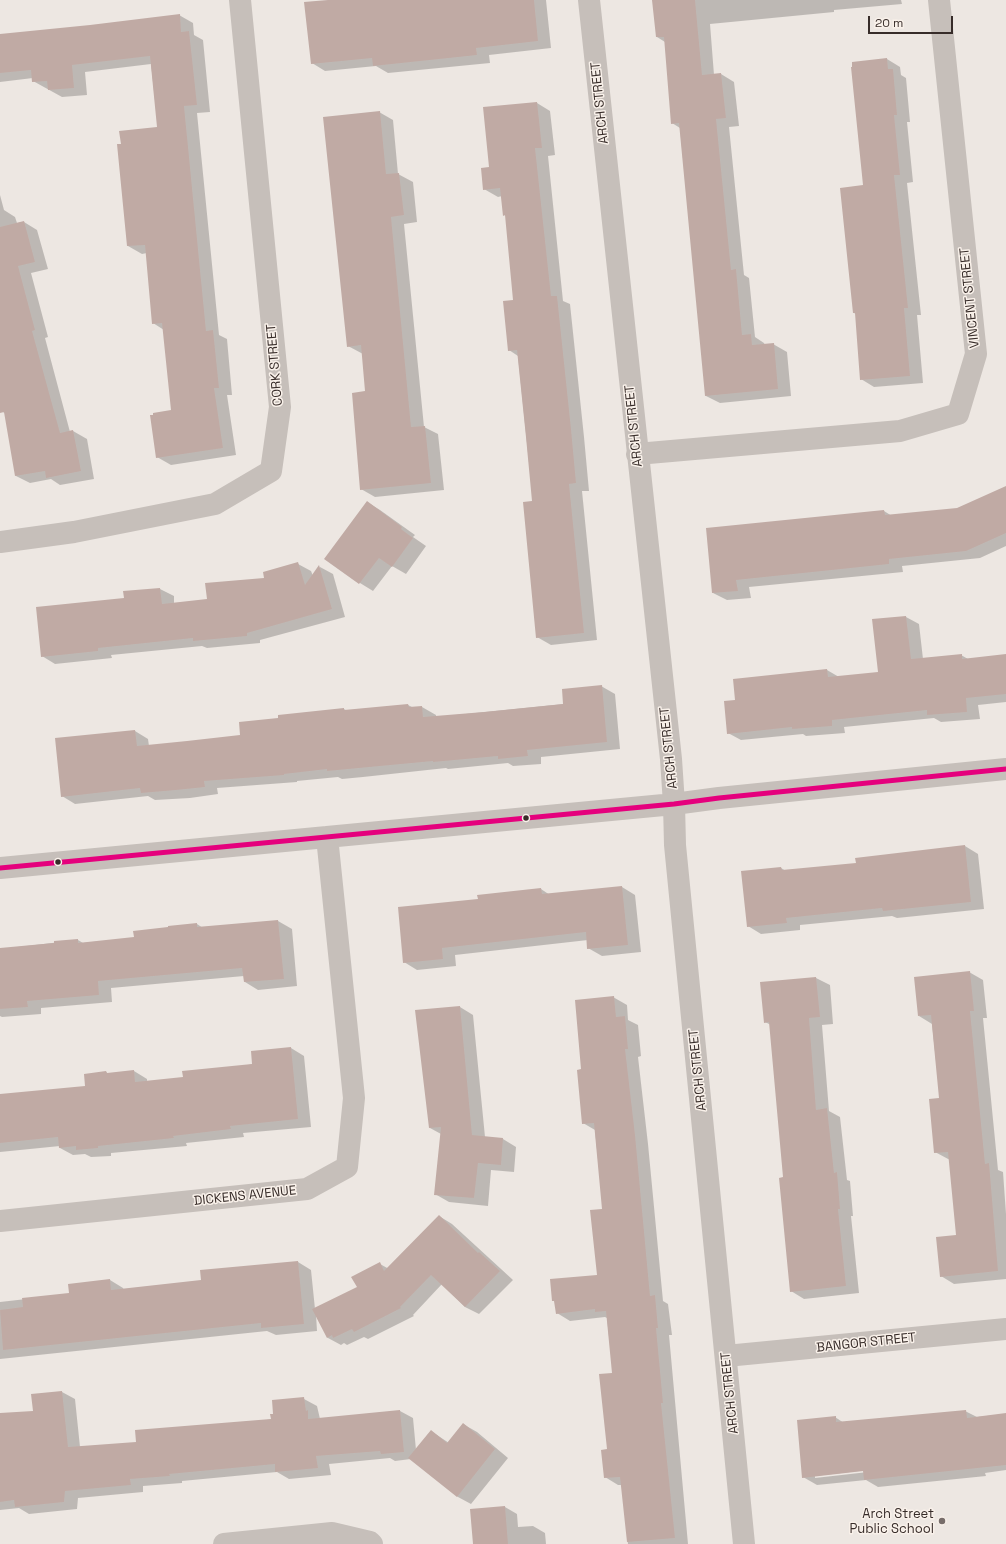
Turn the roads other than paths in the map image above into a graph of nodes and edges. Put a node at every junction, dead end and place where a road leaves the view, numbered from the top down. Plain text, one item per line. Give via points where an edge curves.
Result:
1 (240, 0) edge
2 (589, 0) edge
3 (939, 0) edge
4 (637, 454) junction
5 (0, 542) edge
6 (1006, 769) edge
7 (674, 804) junction
8 (326, 837) junction
9 (0, 866) edge
10 (0, 1221) edge
11 (1006, 1329) edge
12 (726, 1356) junction
13 (224, 1544) edge
14 (372, 1544) edge
15 (744, 1544) edge

1 - 5 street, CORK STREET via 280,407 271,470 215,504 74,532
2 - 4 street, ARCH STREET
3 - 4 street, VINCENT STREET via 976,354 958,414 900,431
4 - 7 street, ARCH STREET
6 - 7 street
7 - 8 street
7 - 12 street, ARCH STREET via 675,845
8 - 9 street
8 - 10 street, DICKENS AVENUE via 354,1098 347,1167 308,1189
11 - 12 street, BANGOR STREET
12 - 15 street, ARCH STREET
13 - 14 street via 332,1534

